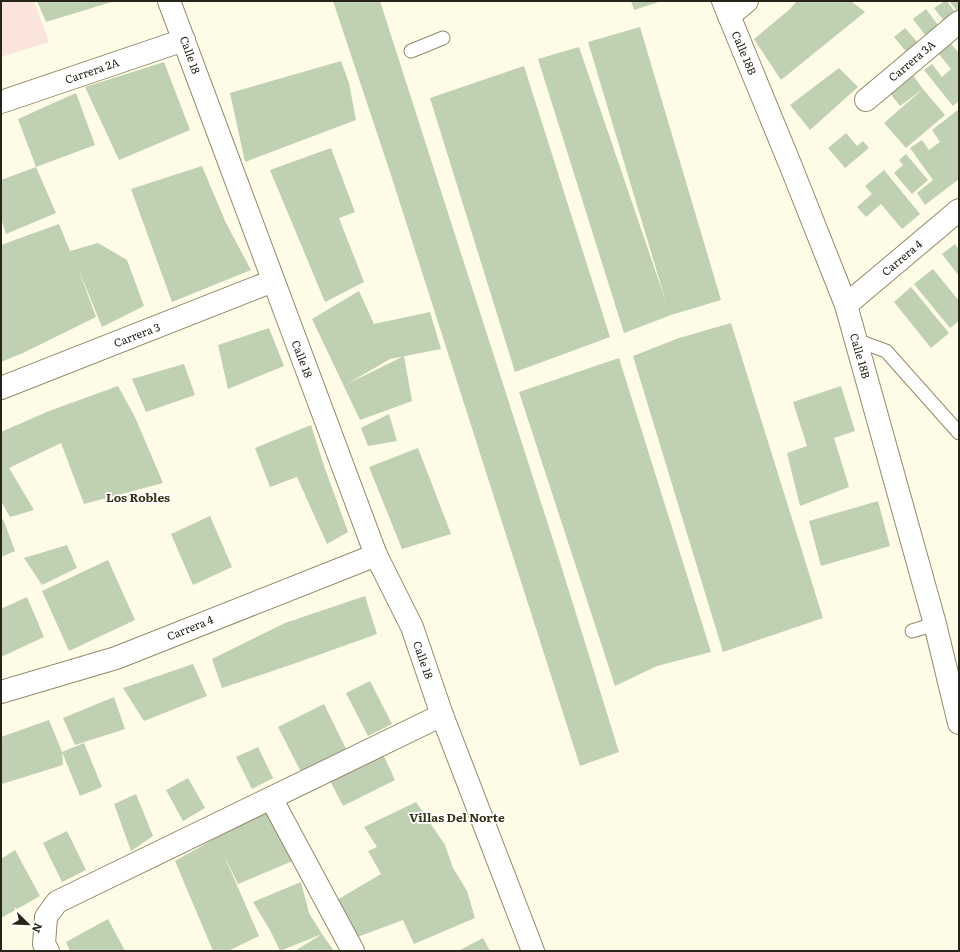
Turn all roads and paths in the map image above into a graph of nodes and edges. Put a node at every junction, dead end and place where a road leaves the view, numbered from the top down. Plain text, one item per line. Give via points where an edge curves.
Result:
1 (169, 1) edge
2 (747, 1) edge
3 (726, 8) edge
4 (959, 22) edge
5 (443, 38) dead end
6 (184, 40) junction
7 (411, 51) dead end
8 (866, 100) dead end
9 (1, 102) edge
10 (959, 210) edge
11 (273, 282) junction
12 (846, 305) junction
13 (856, 340) junction
14 (1, 388) edge
15 (959, 433) edge
16 (376, 555) junction
17 (935, 624) junction
18 (912, 631) dead end
19 (1, 692) edge
20 (442, 715) junction
21 (959, 723) edge
22 (271, 798) junction
23 (48, 951) edge
24 (353, 951) edge
25 (533, 951) edge

1 - 6 street, Calle 18
2 - 3 street
3 - 12 street, Calle 18B
4 - 8 street, Carrera 3A
5 - 7 lane
6 - 9 street, Carrera 2A
6 - 11 street, Calle 18
10 - 12 street, Carrera 4
11 - 14 street, Carrera 3
11 - 16 street, Calle 18
12 - 13 street, Calle 18B
13 - 15 lane via 886,351
13 - 17 street, Calle 18B
16 - 19 street, Carrera 4 via 116,658
16 - 20 street, Calle 18 via 412,627
17 - 18 lane
17 - 21 street, Calle 18B
20 - 22 street
20 - 25 street, Calle 18
22 - 23 street via 56,902 46,917 44,944
22 - 24 street

